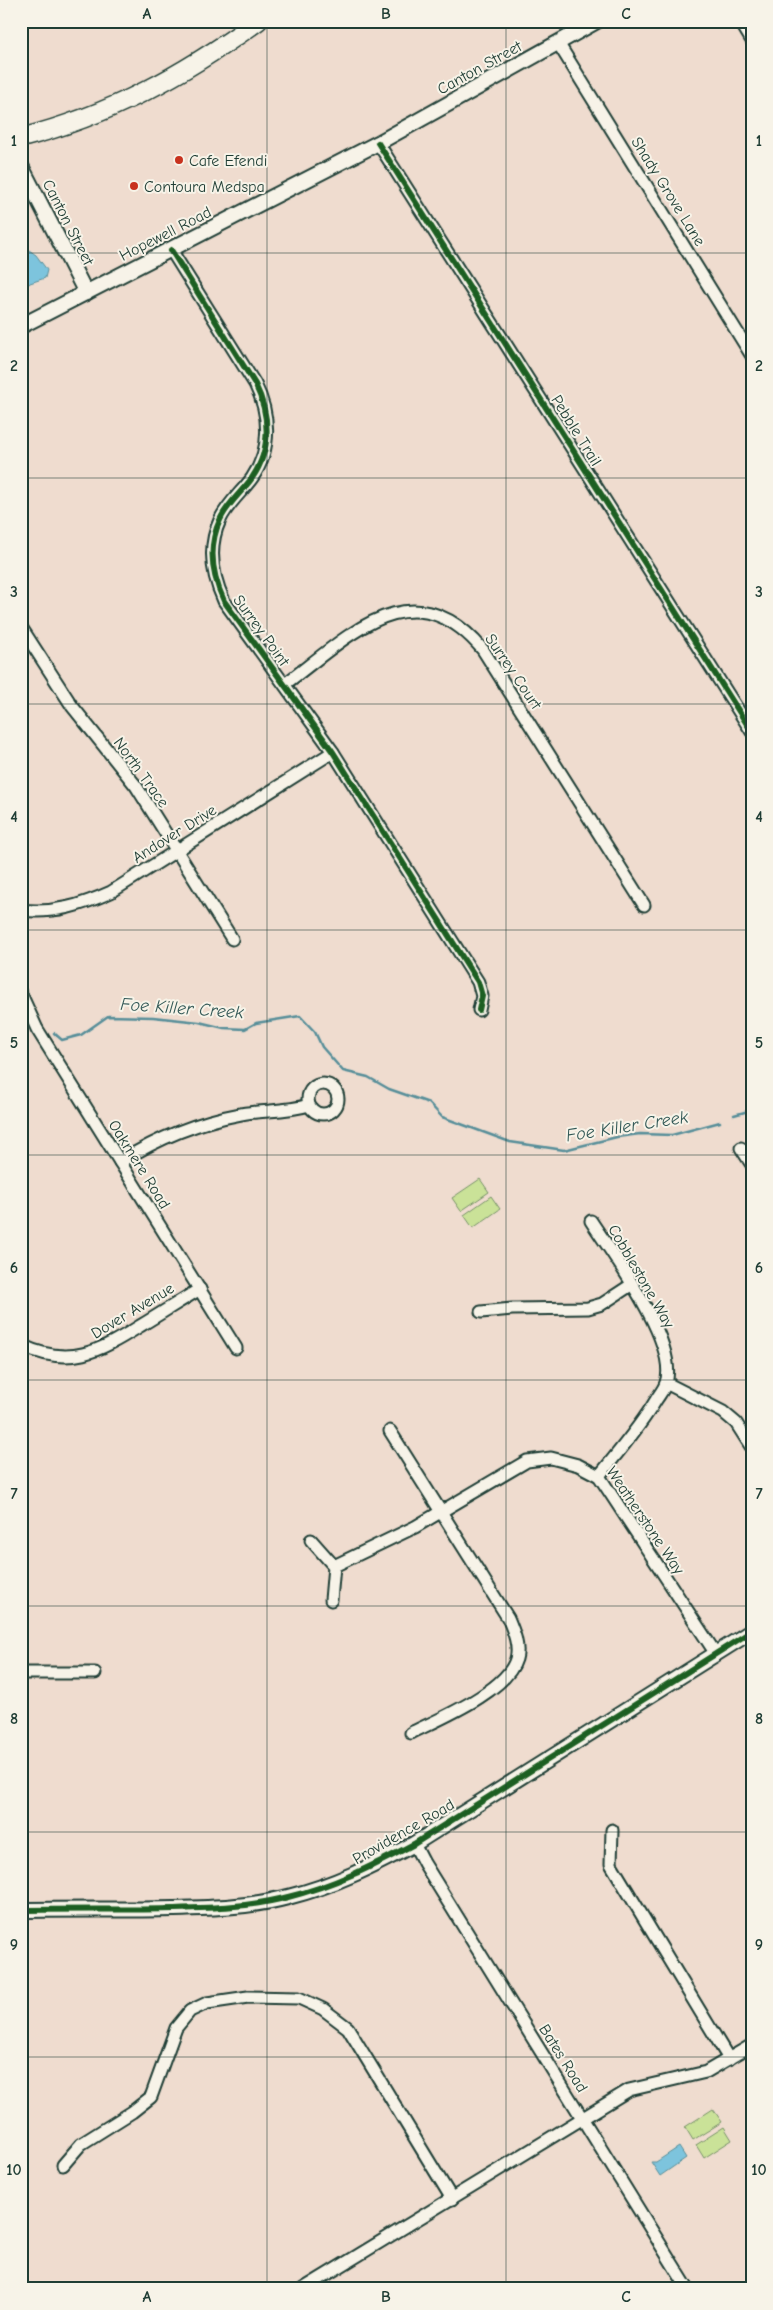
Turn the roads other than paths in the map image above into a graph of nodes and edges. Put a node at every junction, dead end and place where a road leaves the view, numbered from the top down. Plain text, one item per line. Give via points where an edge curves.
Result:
1 (258, 21) edge
2 (597, 21) edge
3 (741, 23) edge
4 (752, 41) edge
5 (558, 43) junction
6 (21, 138) edge
7 (378, 143) junction
8 (21, 166) edge
9 (171, 250) junction
10 (86, 293) junction
11 (21, 326) edge
12 (752, 356) edge
13 (21, 627) edge
14 (285, 684) junction
15 (752, 732) edge
16 (333, 752) junction
17 (177, 850) junction
18 (644, 905) dead end
19 (21, 910) edge
20 (232, 939) dead end
21 (21, 994) edge
22 (479, 1010) dead end
23 (309, 1105) dead end
24 (741, 1148) dead end
25 (120, 1162) junction
26 (752, 1165) edge
27 (591, 1221) dead end
28 (631, 1285) junction
29 (200, 1289) junction
30 (481, 1312) dead end
31 (21, 1345) edge
32 (236, 1348) dead end
33 (666, 1383) junction
34 (390, 1430) dead end
35 (752, 1448) edge
36 (599, 1476) junction
37 (440, 1512) junction
38 (311, 1540) dead end
39 (334, 1566) junction
40 (331, 1600) dead end
41 (752, 1631) edge
42 (716, 1654) junction
43 (21, 1673) edge
44 (95, 1673) dead end
45 (411, 1734) dead end
46 (612, 1830) dead end
47 (414, 1844) junction
48 (21, 1910) edge
49 (752, 2045) edge
50 (729, 2059) junction
51 (582, 2118) junction
52 (63, 2165) dead end
53 (452, 2199) junction
54 (302, 2289) edge
55 (688, 2289) edge

1 - 6 main road via 202,61 142,95 74,123
2 - 5 street, Canton Street
3 - 4 street
5 - 7 street, Canton Street
5 - 12 street, Shady Grove Lane
7 - 9 street, Hopewell Road
7 - 15 street, Pebble Trail
8 - 10 street, Canton Street
9 - 10 street, Hopewell Road
9 - 14 street, Surrey Point via 255,384 265,407 268,431 263,456 253,477 220,520 213,541 212,563 215,582 224,601
10 - 11 street, Hopewell Road
13 - 17 street, North Trace via 72,706 136,786
14 - 16 street, Surrey Point
14 - 18 street, Surrey Court via 362,627 383,616 420,612 456,624 483,650
16 - 17 street, Andover Drive
16 - 22 street, Surrey Point via 478,982 482,996
17 - 19 street, Andover Drive via 111,892 86,903 50,911
17 - 20 street, North Trace
21 - 25 street, Oakmere Road via 37,1029
23 - 25 street via 290,1111 241,1114 202,1123 159,1139
24 - 26 street
25 - 29 street, Oakmere Road
27 - 28 street, Cobblestone Way
28 - 30 street via 602,1304 588,1308
28 - 33 street, Cobblestone Way via 657,1329 667,1354
29 - 31 street, Dover Avenue via 92,1353 56,1356
29 - 32 street, Oakmere Road
33 - 35 street via 723,1412 736,1423
33 - 36 street, Cobblestone Way via 643,1422
34 - 37 street
36 - 37 street, Weatherstone Way via 578,1465 551,1458 527,1461
36 - 42 street, Weatherstone Way
37 - 39 street, Weatherstone Way
37 - 45 street via 508,1618 517,1644 517,1658 501,1682 490,1690
38 - 39 street
39 - 40 street
41 - 42 street, Providence Road
42 - 47 street, Providence Road
43 - 44 street
46 - 50 street via 611,1864
47 - 48 street, Providence Road via 331,1885 286,1898 210,1908
47 - 51 street, Bates Road
49 - 50 street
50 - 51 street via 694,2076 638,2086
51 - 53 street
51 - 55 street, Bates Road
52 - 53 street via 81,2144 151,2097 176,2028 190,2011 207,2003 248,1997 300,1998 348,2028
53 - 54 street

